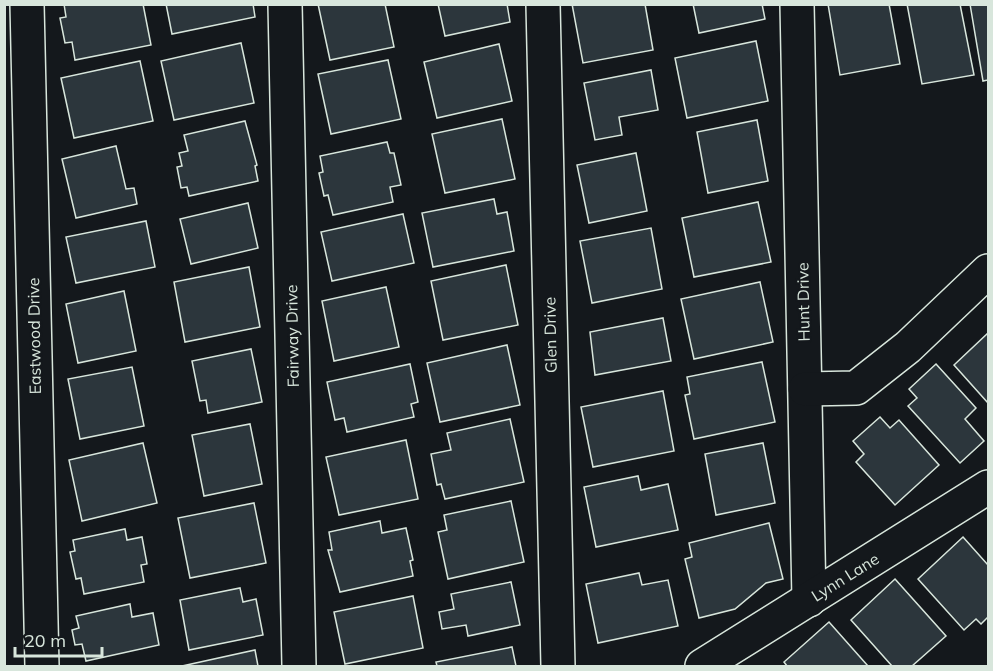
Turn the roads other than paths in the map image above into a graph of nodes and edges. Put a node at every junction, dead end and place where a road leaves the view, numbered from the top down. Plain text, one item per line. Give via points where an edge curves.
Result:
1 (27, 4) edge
2 (285, 4) edge
3 (543, 4) edge
4 (797, 4) edge
5 (988, 271) edge
6 (805, 389) junction
7 (988, 487) edge
8 (809, 600) junction
9 (42, 666) edge
10 (299, 666) edge
11 (558, 666) edge
12 (702, 666) edge

1 - 9 lane, Eastwood Drive
2 - 10 lane, Fairway Drive
3 - 11 lane, Glen Drive
4 - 6 lane, Hunt Drive
5 - 6 lane via 908,347 856,388
6 - 8 lane, Hunt Drive
7 - 8 lane, Lynn Lane
8 - 12 lane, Lynn Lane

